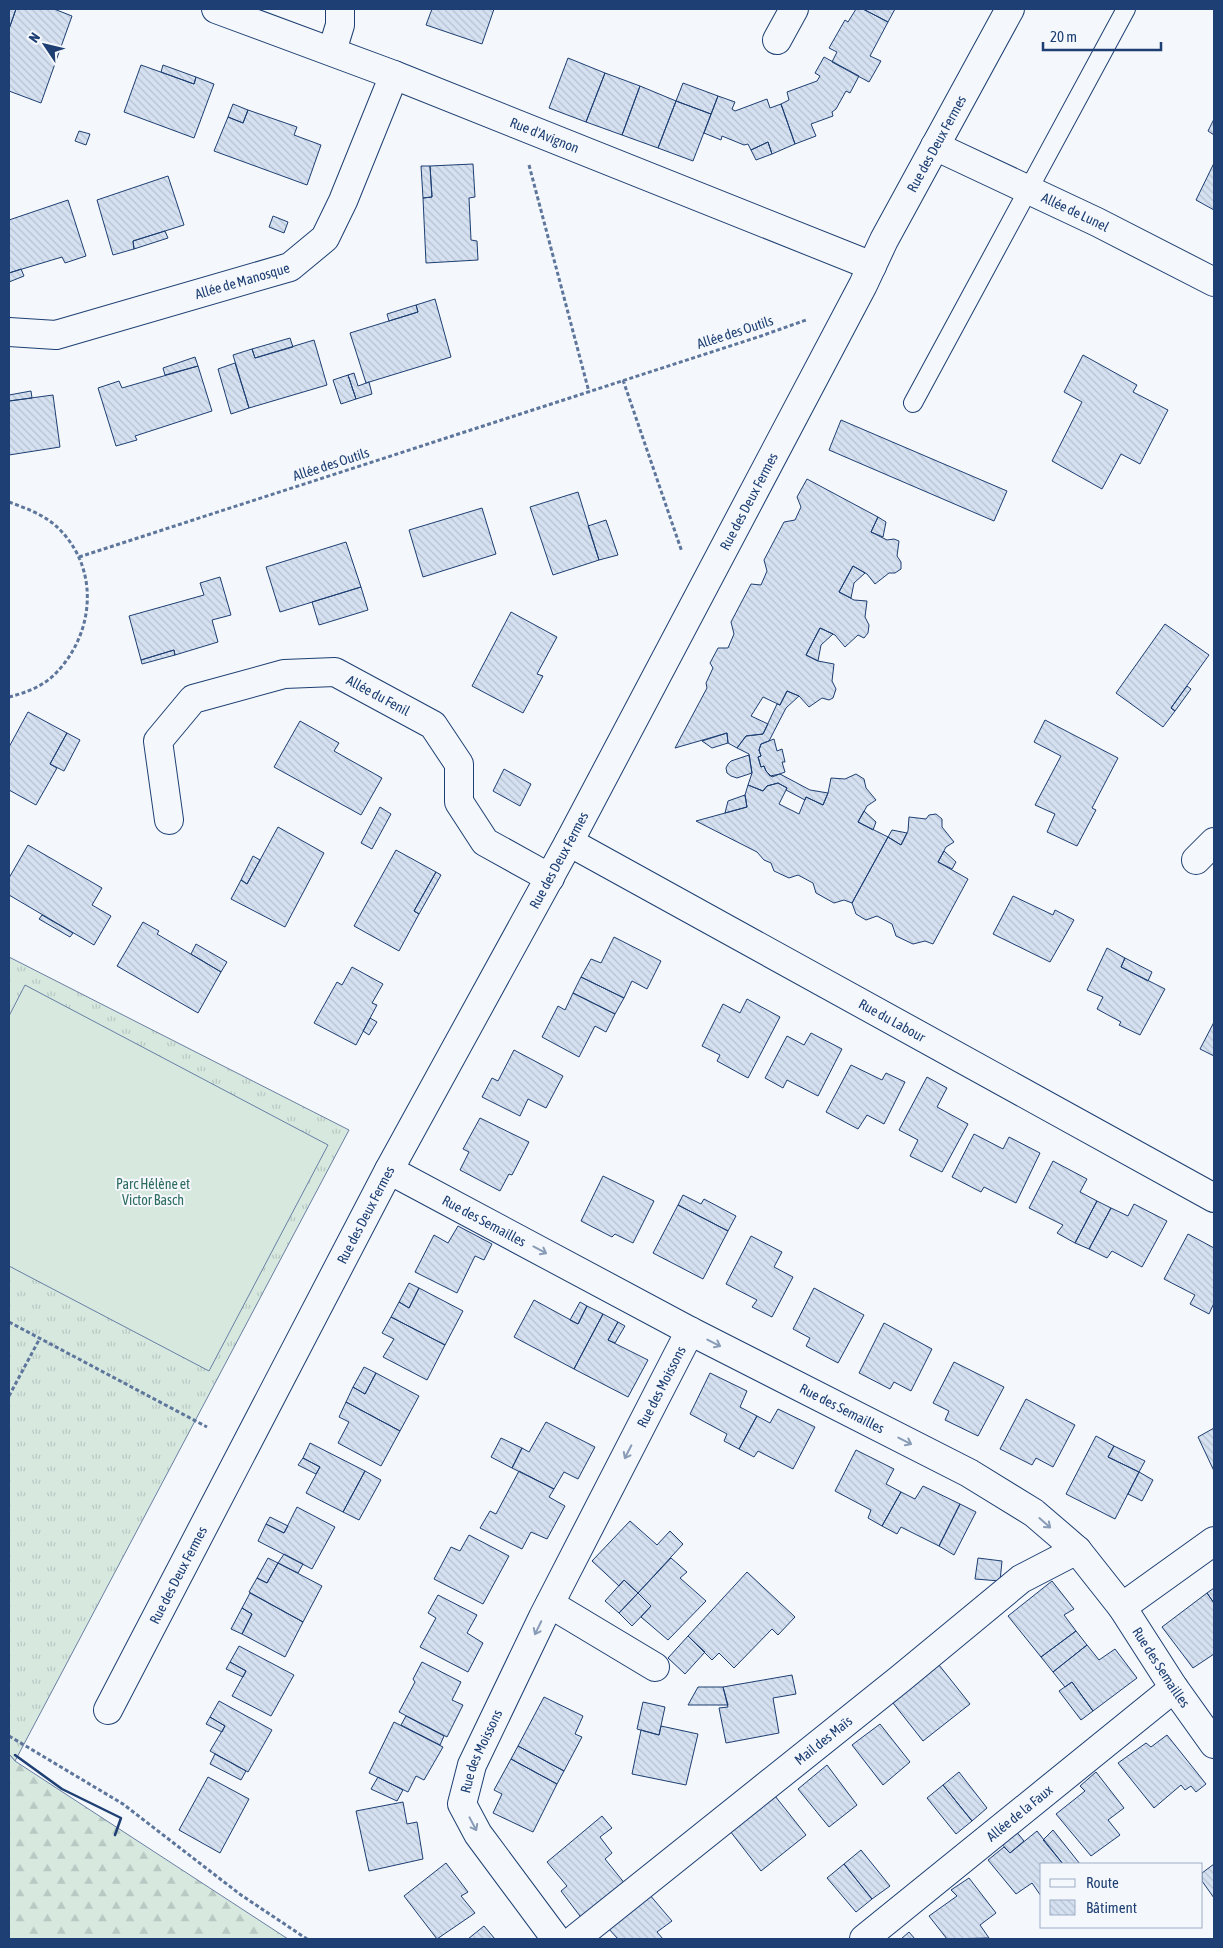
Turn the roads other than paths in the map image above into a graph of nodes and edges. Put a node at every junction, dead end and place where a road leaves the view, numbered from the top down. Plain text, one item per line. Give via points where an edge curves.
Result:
1 (216, 9) edge
2 (340, 9) edge
3 (794, 9) edge
4 (1010, 9) edge
5 (1126, 9) edge
6 (777, 40) dead end
7 (332, 52) junction
8 (394, 75) junction
9 (934, 146) junction
10 (1028, 190) junction
11 (872, 266) junction
12 (1214, 282) edge
13 (9, 332) edge
14 (913, 403) dead end
15 (169, 820) dead end
16 (569, 842) junction
17 (550, 878) junction
18 (389, 1170) junction
19 (1214, 1198) edge
20 (690, 1331) junction
21 (1214, 1541) edge
22 (1076, 1550) junction
23 (550, 1604) junction
24 (1122, 1607) junction
25 (655, 1667) dead end
26 (1174, 1688) junction
27 (108, 1710) dead end
28 (1214, 1744) edge
29 (556, 1939) edge
30 (575, 1939) edge
31 (864, 1939) edge

1 - 7 street, Rue d'Avignon
2 - 7 street via 340,25
3 - 6 street
4 - 9 street, Rue des Deux Fermes
5 - 10 lane
7 - 8 street, Rue d'Avignon
8 - 11 street, Rue d'Avignon
8 - 13 street, Allée de Manosque via 325,238 290,267 56,335
9 - 10 street, Allée de Lunel
9 - 11 street, Rue des Deux Fermes
10 - 12 street, Allée de Lunel
10 - 14 lane
11 - 16 street, Rue des Deux Fermes
15 - 17 street, Allée du Fenil via 158,741 194,699 284,674 335,672 433,725 458,764 459,802 485,842
16 - 17 street, Rue des Deux Fermes
16 - 19 street, Rue du Labour
17 - 18 street, Rue des Deux Fermes
18 -> 20 street, Rue des Semailles
18 - 27 street, Rue des Deux Fermes
20 -> 22 street, Rue des Semailles via 969,1473 1034,1513
20 -> 23 street, Rue des Moissons
21 - 24 street
22 - 24 street, Rue des Semailles
22 - 30 street, Mail des Maïs via 1021,1579
23 - 25 street
23 -> 29 street, Rue des Moissons via 472,1765 462,1804 478,1834
24 - 26 street, Rue des Semailles
26 - 28 street, Rue des Semailles
26 - 31 street, Allée de la Faux

